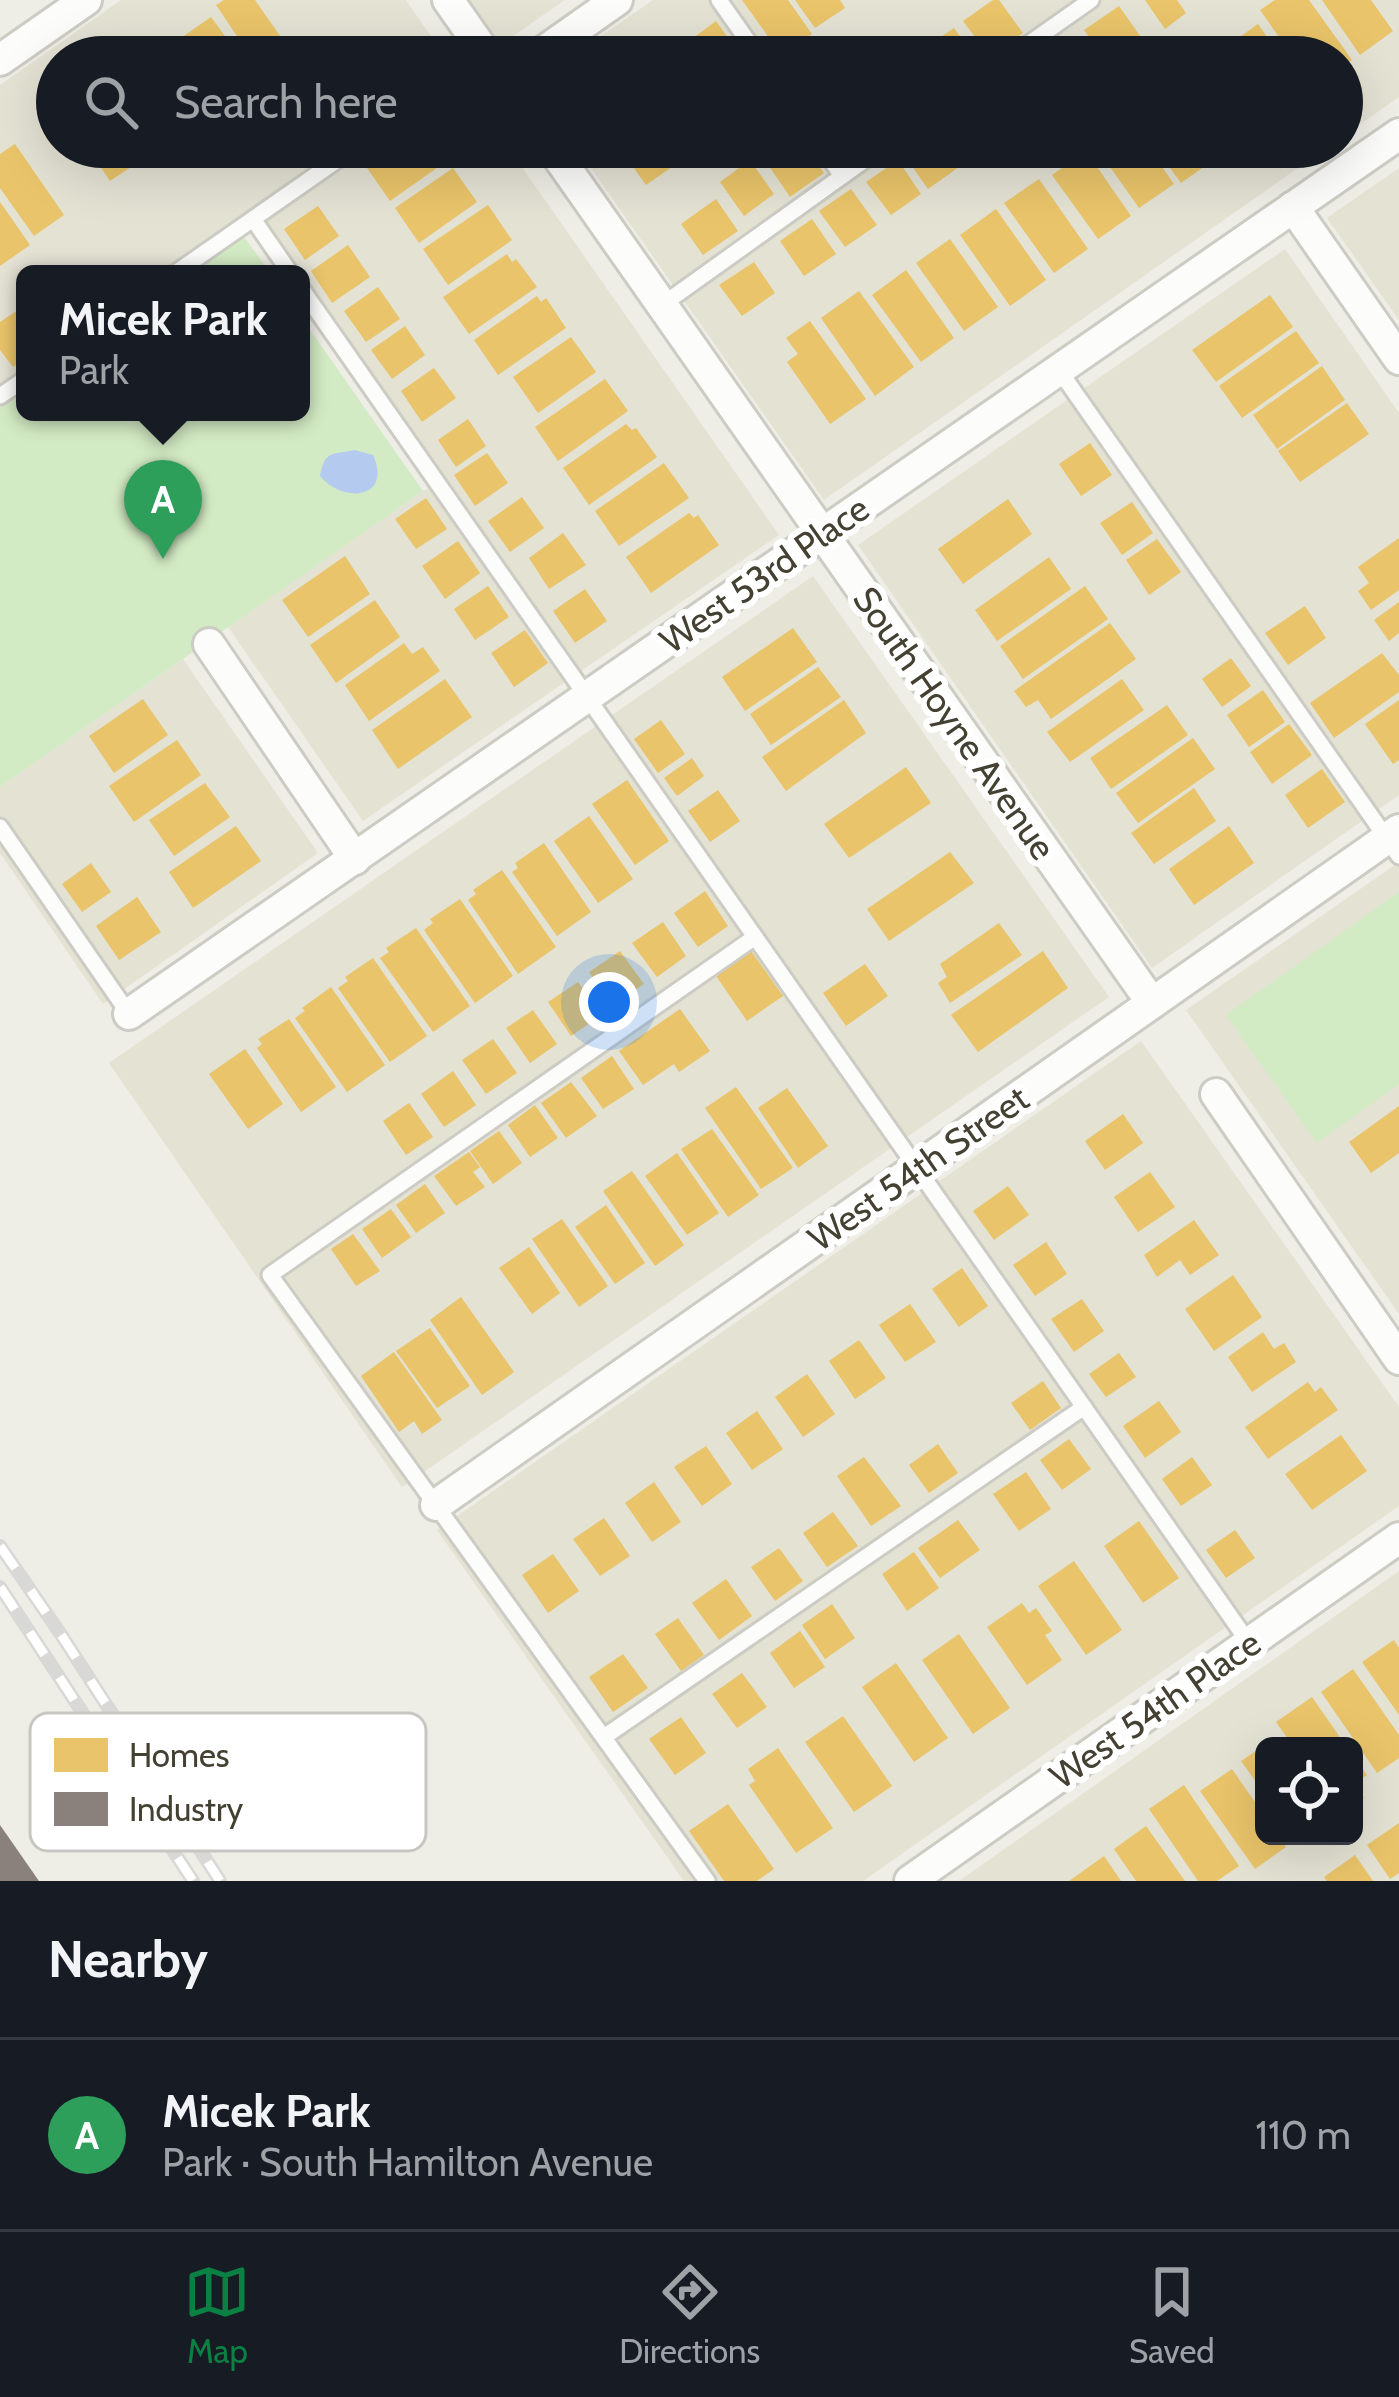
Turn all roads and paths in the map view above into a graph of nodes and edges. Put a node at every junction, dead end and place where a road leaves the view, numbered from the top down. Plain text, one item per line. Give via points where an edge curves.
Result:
1 (86, 0) edge
2 (448, 0) edge
3 (617, 0) edge
4 (718, 0) edge
5 (1091, 0) edge
6 (473, 36) edge
7 (566, 36) edge
8 (743, 36) edge
9 (1040, 36) edge
10 (0, 60) edge
11 (1399, 134) edge
12 (1363, 159) edge
13 (326, 168) edge
14 (566, 168) edge
15 (836, 168) edge
16 (853, 168) edge
17 (1350, 168) edge
18 (842, 176) junction
19 (1293, 207) junction
20 (253, 219) junction
21 (187, 265) edge
22 (285, 265) edge
23 (310, 301) edge
24 (662, 304) junction
25 (1399, 358) edge
26 (1059, 370) junction
27 (823, 534) junction
28 (209, 644) dead end
29 (587, 697) junction
30 (0, 827) edge
31 (1395, 842) edge
32 (356, 859) junction
33 (755, 937) junction
34 (1152, 1003) junction
35 (129, 1014) joint
36 (1216, 1094) dead end
37 (917, 1168) junction
38 (1399, 1359) edge
39 (1084, 1407) junction
40 (436, 1505) junction
41 (1399, 1538) edge
42 (1249, 1643) junction
43 (604, 1737) junction
44 (707, 1881) edge
45 (910, 1881) edge

1 - 10 street
2 - 6 street
3 - 7 street
4 - 8 lane
5 - 9 lane
11 - 12 street, West 53rd Place
13 - 20 lane
14 - 24 street, South Hoyne Avenue
15 - 18 lane
16 - 18 lane
17 - 19 street, West 53rd Place
18 - 24 lane
19 - 25 street
19 - 26 street, West 53rd Place
20 - 21 lane
20 - 22 lane
23 - 29 lane
24 - 27 street, South Hoyne Avenue
26 - 27 street, West 53rd Place
26 - 31 lane
27 - 29 street, West 53rd Place
27 - 34 street, South Hoyne Avenue
28 - 32 street
29 - 32 street, West 53rd Place
29 - 33 lane
30 - 35 lane
31 - 34 street, West 54th Street
32 - 35 street, West 53rd Place
33 - 37 lane
33 - 40 lane via 270,1275
34 - 37 street, West 54th Street
36 - 38 street
37 - 39 lane
37 - 40 street, West 54th Street
39 - 42 lane
39 - 43 lane
40 - 43 lane
41 - 42 street, West 54th Place
42 - 45 street, West 54th Place
43 - 44 lane

